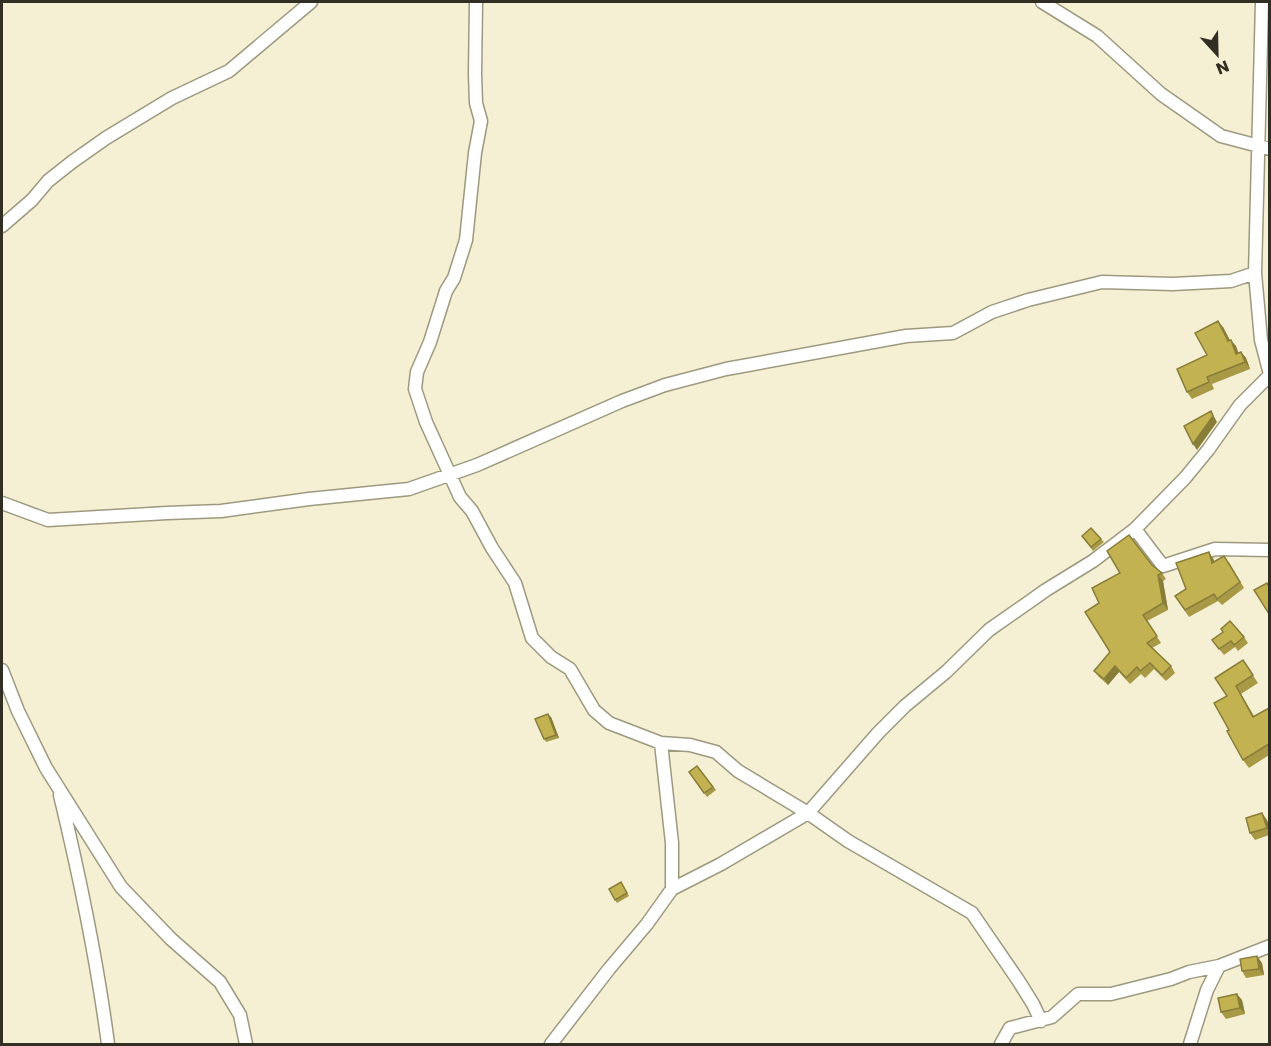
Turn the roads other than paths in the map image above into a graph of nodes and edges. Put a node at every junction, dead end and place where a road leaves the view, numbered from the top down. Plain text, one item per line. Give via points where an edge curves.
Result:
1 (311, 2) edge
2 (488, 2) edge
3 (1042, 2) edge
4 (1262, 2) edge
5 (475, 4) edge
6 (1264, 148) edge
7 (2, 226) edge
8 (1256, 278) junction
9 (1269, 282) edge
10 (1269, 374) edge
11 (449, 474) junction
12 (2, 503) edge
13 (1135, 529) junction
14 (1269, 550) edge
15 (2, 670) edge
16 (661, 743) junction
17 (58, 789) junction
18 (808, 813) junction
19 (672, 889) junction
20 (1269, 946) edge
21 (1219, 966) junction
22 (1041, 1021) junction
23 (108, 1044) edge
24 (246, 1044) edge
25 (551, 1044) edge
26 (1001, 1044) edge
27 (1190, 1044) edge

1 - 7 street via 229,70 172,98 72,162
2 - 5 street
3 - 6 street via 1097,36 1161,94 1221,136
4 - 6 street
5 - 11 street via 476,103 481,121 466,240 417,372 416,389
6 - 8 street
8 - 9 street
8 - 10 street via 1261,340
8 - 11 street via 1173,284 1102,282 1001,309 953,333 906,336 726,369 622,401
10 - 13 street via 1240,405 1185,478
11 - 12 street via 409,489 221,512 48,520
11 - 16 street via 514,583 532,638 570,669 594,710 609,723
13 - 14 street via 1163,566 1215,549
13 - 18 street via 989,630 878,733
15 - 17 street via 28,733
16 - 18 street via 716,752 738,771
16 - 19 street via 672,843
17 - 23 street via 81,883
17 - 24 street via 121,887 228,992 240,1015
18 - 19 street
18 - 22 street via 882,862 972,913
19 - 25 street
20 - 21 street
21 - 22 street via 1111,994 1078,994
21 - 27 street
22 - 26 street via 1010,1028

